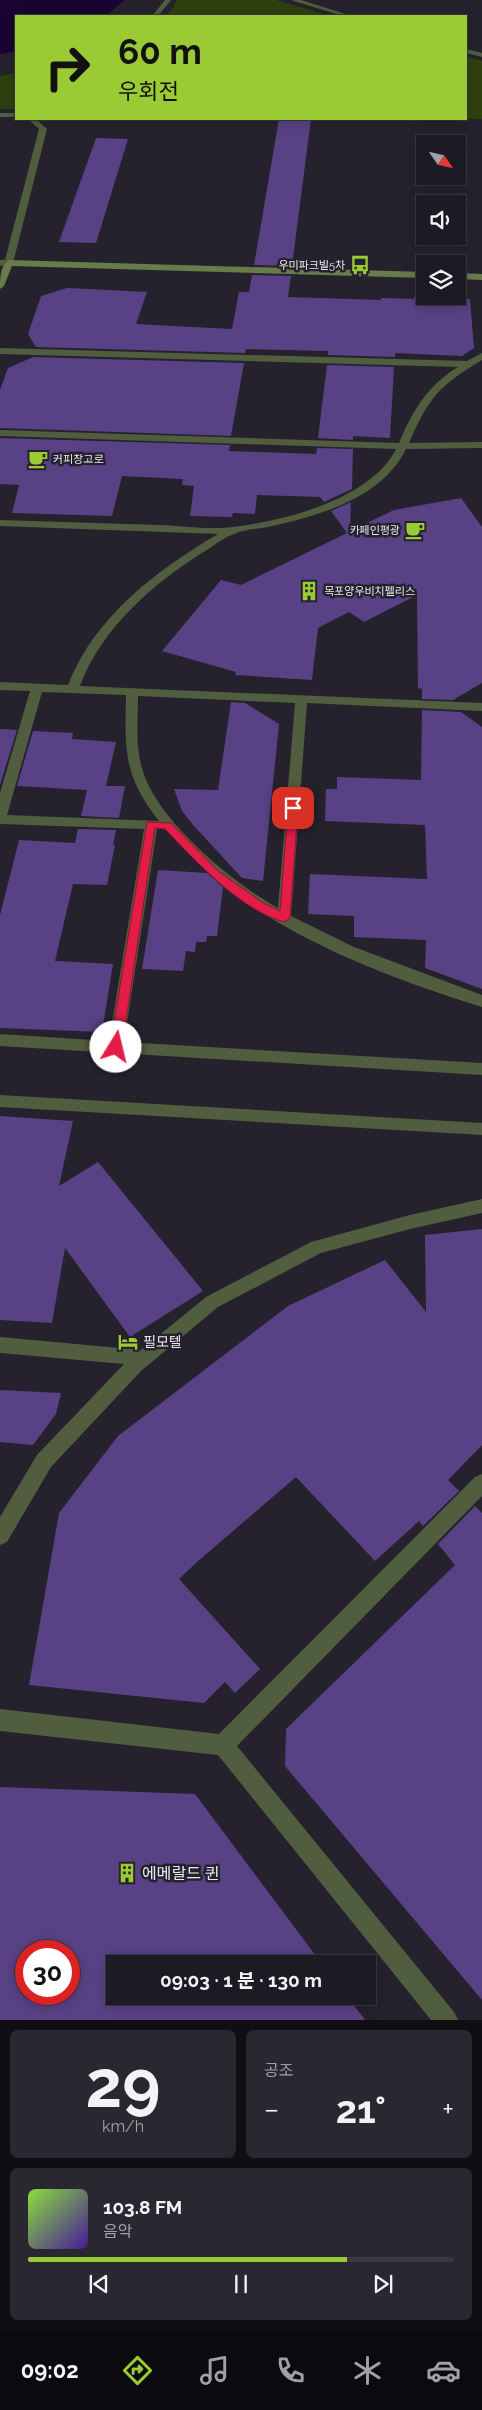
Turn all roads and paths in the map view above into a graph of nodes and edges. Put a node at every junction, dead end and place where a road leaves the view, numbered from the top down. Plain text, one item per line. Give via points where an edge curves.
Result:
1 (168, 0) edge
2 (294, 0) edge
3 (156, 15) edge
4 (346, 15) edge
5 (467, 51) edge
6 (482, 56) edge
7 (0, 115) edge
8 (15, 115) edge
9 (36, 120) edge
10 (4, 263) edge
11 (416, 275) edge
12 (466, 276) edge
13 (482, 277) edge
14 (0, 286) edge
15 (0, 352) edge
16 (482, 356) edge
17 (469, 364) junction
18 (0, 433) edge
19 (482, 445) edge
20 (403, 446) junction
21 (0, 523) edge
22 (231, 531) junction
23 (0, 686) edge
24 (37, 688) junction
25 (73, 689) junction
26 (132, 692) junction
27 (301, 700) junction
28 (482, 708) edge
29 (0, 818) edge
30 (151, 825) junction
31 (168, 825) junction
32 (284, 918) junction
33 (482, 1001) edge
34 (0, 1040) edge
35 (116, 1047) junction
36 (482, 1069) edge
37 (0, 1101) edge
38 (482, 1129) edge
39 (482, 1206) edge
40 (0, 1345) edge
41 (144, 1358) junction
42 (482, 1483) edge
43 (0, 1535) edge
44 (0, 1720) edge
45 (223, 1745) junction
46 (446, 2020) edge

1 - 3 street
2 - 4 street
5 - 6 street
7 - 8 street
9 - 10 street via 43,129
10 - 11 street
10 - 14 street
12 - 13 street
15 - 17 street
16 - 17 street
17 - 20 street via 440,382 419,408
18 - 20 street
19 - 20 street
20 - 22 street via 390,467 361,491 326,506
21 - 22 street
22 - 25 street via 167,569 136,596 111,622 77,675
23 - 24 street
24 - 25 street
24 - 29 street
25 - 26 street
26 - 27 street
26 - 31 street via 135,769
27 - 28 street
27 - 32 street
29 - 30 street
30 - 31 street
30 - 35 street
31 - 32 street via 213,873 260,906
32 - 33 street via 357,954
34 - 35 street
35 - 36 street
37 - 38 street
39 - 41 street via 317,1247 212,1302
40 - 41 street
41 - 43 street via 44,1461
42 - 45 street
44 - 45 street
45 - 46 street

